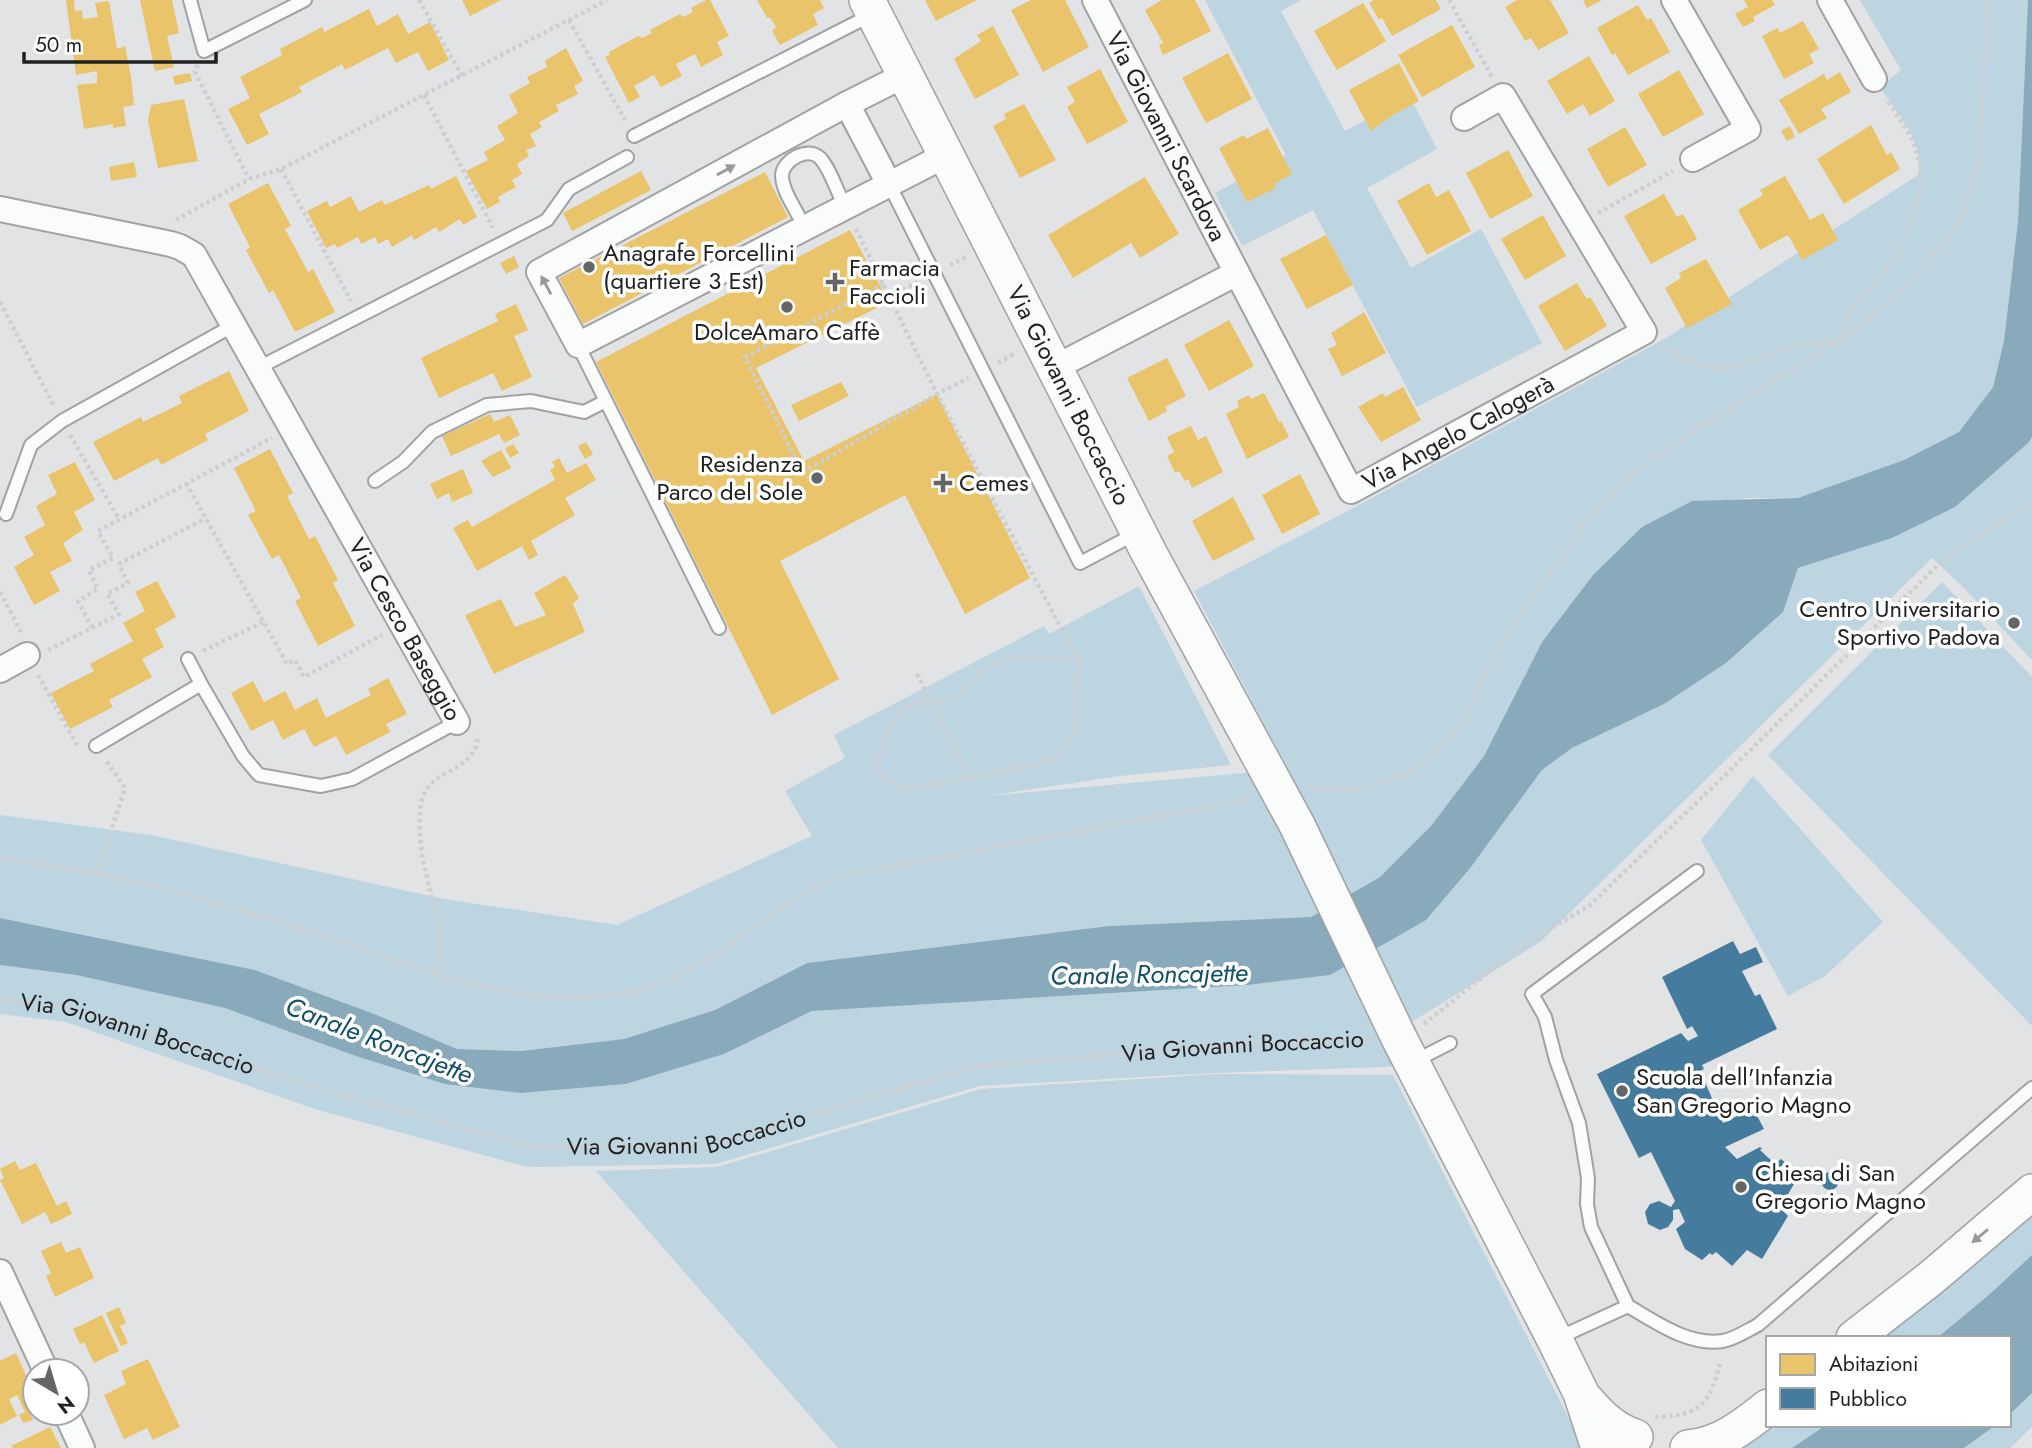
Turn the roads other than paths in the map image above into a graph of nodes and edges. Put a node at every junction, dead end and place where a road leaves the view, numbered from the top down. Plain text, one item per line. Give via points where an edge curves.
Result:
1 (190, 0) edge
2 (305, 0) edge
3 (1095, 0) edge
4 (1674, 0) edge
5 (1830, 0) edge
6 (871, 7) edge
7 (905, 75) junction
8 (1874, 79) road end
9 (847, 104) junction
10 (1464, 118) dead end
11 (634, 136) road end
12 (946, 155) junction
13 (627, 157) dead end
14 (1693, 159) road end
15 (889, 184) junction
16 (845, 207) junction
17 (0, 209) edge
18 (799, 215) dead end
19 (1237, 273) junction
20 (234, 325) junction
21 (578, 345) junction
22 (1056, 367) junction
23 (258, 368) junction
24 (606, 401) junction
25 (375, 481) dead end
26 (6, 514) dead end
27 (1138, 533) junction
28 (719, 628) dead end
29 (30, 657) road end
30 (188, 659) road end
31 (0, 670) edge
32 (201, 684) junction
33 (457, 722) joint
34 (96, 746) road end
35 (1697, 872) dead end
36 (1399, 1038) junction
37 (1450, 1043) dead end
38 (2032, 1088) edge
39 (2032, 1192) edge
40 (0, 1272) edge
41 (1628, 1306) junction
42 (1857, 1336) edge
43 (1555, 1340) junction
44 (39, 1357) edge
45 (1581, 1394) junction
46 (1766, 1408) edge
47 (72, 1427) edge
48 (1642, 1438) edge
49 (82, 1448) edge
50 (1599, 1448) edge
51 (1688, 1448) edge

1 - 2 lane via 204,51
3 - 19 street, Via Giovanni Scardova
4 - 14 street via 1748,129
5 - 8 street
6 - 7 street, Via Giovanni Boccaccio
6 - 11 lane
7 - 9 street
7 - 12 street, Via Giovanni Boccaccio
9 - 15 street
21 -> 9 street via 539,272
10 - 19 street, Via Angelo Calogerà via 1503,96 1644,332 1351,491
12 - 15 street
12 - 22 street, Via Giovanni Boccaccio
13 - 23 lane via 569,189 547,220
15 - 16 street
15 - 27 lane via 1080,563
16 - 18 lane via 820,158 803,155 790,160 782,172 783,185
16 - 21 street
17 - 20 street, Via Cesco Baseggio via 180,247 194,255
19 - 22 street
20 - 23 street, Via Cesco Baseggio
20 - 26 lane via 62,421 31,445
21 - 24 lane
22 - 27 street, Via Giovanni Boccaccio
23 - 33 street, Via Cesco Baseggio
24 - 25 lane via 584,412 531,401 487,405 432,432 404,462
24 - 28 lane
27 - 36 street, Via Giovanni Boccaccio via 1281,791
29 - 31 street
30 - 32 lane, Via Cesco Baseggio
32 - 33 lane, Via Cesco Baseggio via 259,775 321,786 352,779
32 - 34 lane
35 - 41 lane via 1532,994 1545,1017 1580,1123 1591,1227
36 - 37 lane
36 - 43 street
38 - 41 lane via 1758,1325 1726,1341 1697,1341
39 -> 42 street
40 - 44 street
41 - 43 lane
43 - 45 street
45 - 48 street via 1620,1432
45 - 50 street
46 - 51 street via 1723,1440
47 - 49 street

